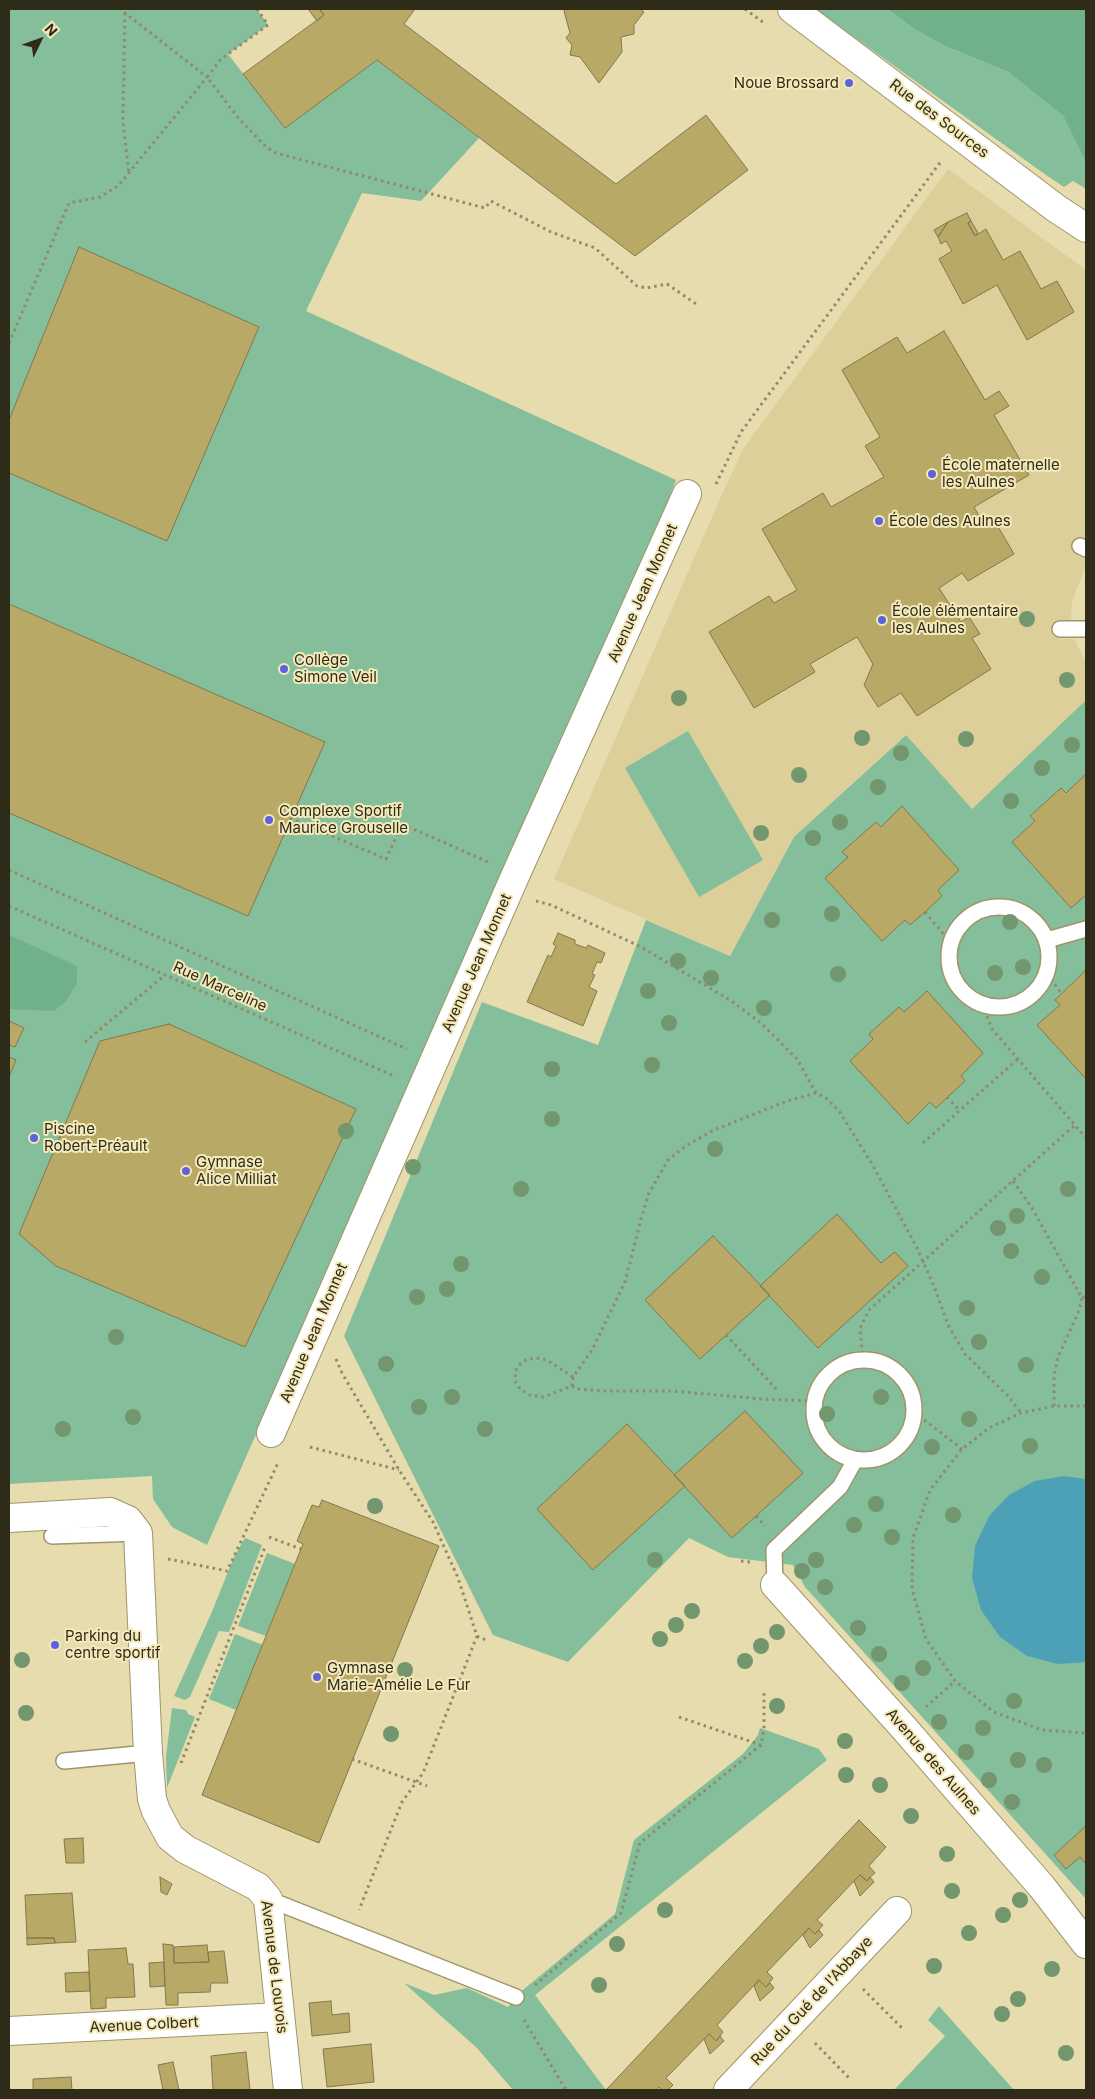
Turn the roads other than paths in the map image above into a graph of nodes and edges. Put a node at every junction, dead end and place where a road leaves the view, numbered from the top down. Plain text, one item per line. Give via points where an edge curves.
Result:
1 (792, 9) edge
2 (1086, 228) edge
3 (687, 494) dead end
4 (1060, 629) dead end
5 (1086, 629) edge
6 (1086, 929) edge
7 (1047, 940) junction
8 (271, 1433) dead end
9 (855, 1460) junction
10 (9, 1518) edge
11 (52, 1536) dead end
12 (138, 1542) junction
13 (775, 1585) joint
14 (148, 1753) junction
15 (64, 1761) dead end
16 (268, 1899) junction
17 (897, 1911) dead end
18 (1086, 1944) edge
19 (516, 1996) road end
20 (280, 2018) junction
21 (9, 2032) edge
22 (288, 2090) edge
23 (728, 2090) edge

1 - 2 street, Rue des Sources
3 - 8 street, Avenue Jean Monnet
4 - 5 lane
6 - 7 lane
7 - 7 lane via 1028,915 998,906 982,909 957,928 951,943 951,973 958,986 982,1004 998,1008 1013,1006 1028,999 1039,988 1050,957
9 - 9 lane via 840,1455 827,1445 818,1432 814,1401 820,1385 845,1363 878,1362 893,1369 905,1381 912,1395 914,1412 911,1428 902,1443 889,1454 872,1460
9 - 13 lane via 840,1486 774,1550
10 - 12 street via 110,1512 128,1520
11 - 12 lane
12 - 14 street, Avenue de Louvois
13 - 18 street, Avenue des Aulnes via 1042,1887
14 - 15 lane
14 - 16 street, Avenue de Louvois via 152,1799 159,1820 170,1837 186,1849 258,1887
16 - 19 lane
16 - 20 street, Avenue de Louvois
17 - 23 street, Rue du Gué de l'Abbaye
20 - 21 street, Avenue Colbert
20 - 22 street, Avenue de Louvois

